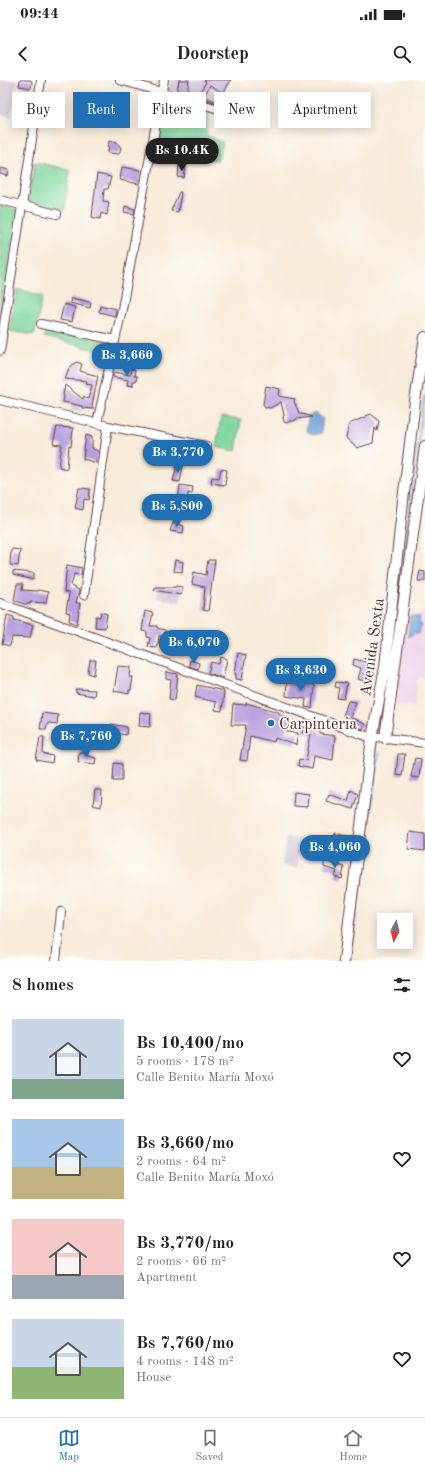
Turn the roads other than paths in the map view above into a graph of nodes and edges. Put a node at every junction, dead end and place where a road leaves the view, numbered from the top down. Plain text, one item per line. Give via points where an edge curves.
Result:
1 (41, 80) edge
2 (120, 80) edge
3 (164, 80) edge
4 (162, 92) joint
5 (155, 128) edge
6 (0, 200) edge
7 (23, 207) junction
8 (57, 214) dead end
9 (41, 324) dead end
10 (425, 337) edge
11 (115, 340) junction
12 (0, 351) edge
13 (0, 400) edge
14 (97, 423) junction
15 (108, 426) junction
16 (206, 446) dead end
17 (425, 446) edge
18 (84, 595) dead end
19 (0, 603) edge
20 (397, 605) junction
21 (379, 738) junction
22 (425, 743) edge
23 (61, 912) dead end
24 (56, 961) edge
25 (344, 961) edge

1 - 7 street
2 - 4 street
3 - 4 street
5 - 11 street
6 - 7 street
7 - 8 street
7 - 12 street
9 - 11 street
10 - 20 street, Avenida Sexta via 403,501
11 - 14 street
13 - 14 street
14 - 15 street
15 - 16 street
15 - 18 street
17 - 20 street, Avenida Sexta
19 - 21 street
20 - 21 street, Avenida Sexta
21 - 22 street
21 - 25 street, Avenida Sexta
23 - 24 street

